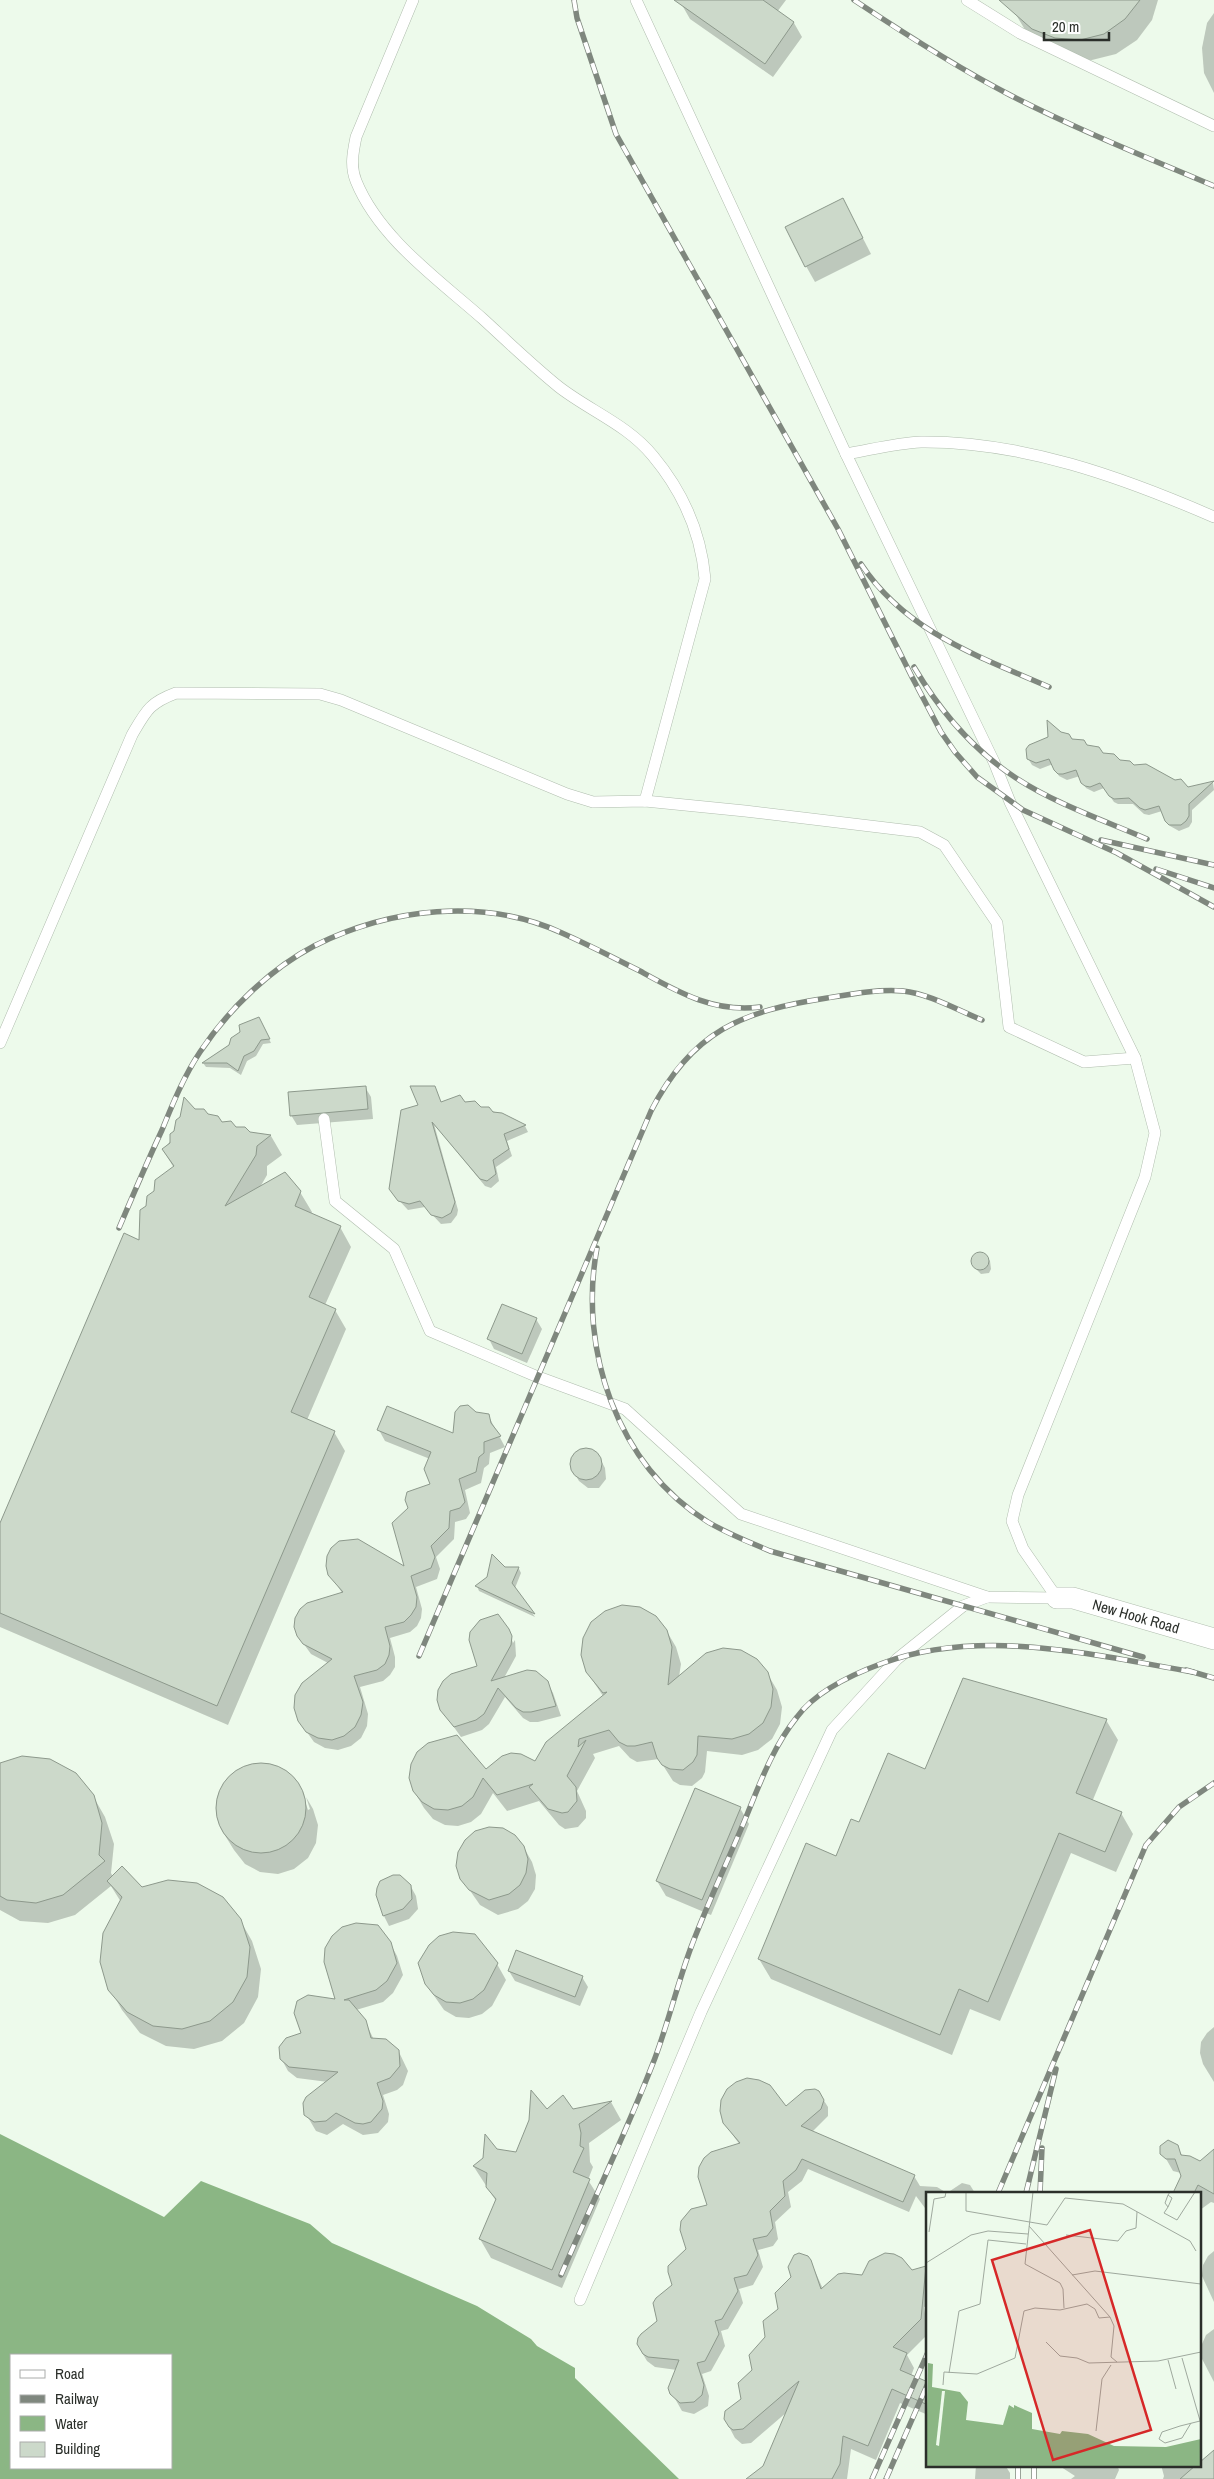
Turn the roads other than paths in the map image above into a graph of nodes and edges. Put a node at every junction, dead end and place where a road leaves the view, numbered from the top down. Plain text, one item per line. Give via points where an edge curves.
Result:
1 (413, 0) edge
2 (636, 0) edge
3 (967, 0) edge
4 (1214, 126) edge
5 (846, 454) junction
6 (1214, 517) edge
7 (645, 801) junction
8 (0, 1042) edge
9 (1135, 1058) junction
10 (324, 1119) dead end
11 (987, 1597) junction
12 (1057, 1598) junction
13 (1214, 1639) edge
14 (580, 2300) dead end

1 - 7 lane via 356,137 352,160 355,180 367,203 399,245 552,381 626,430 653,455 683,496 703,550 705,579
2 - 5 lane
3 - 4 lane via 1020,33
5 - 6 lane via 919,442 982,444 1124,481
5 - 9 lane
7 - 8 lane via 593,802 567,794 320,694 176,693 158,700 132,735
7 - 9 lane via 819,818 920,832 944,845 996,923 1009,1027 1084,1062
9 - 12 lane via 1155,1133 1145,1177 1018,1496 1012,1521 1023,1549
10 - 11 lane via 335,1201 394,1250 430,1331 538,1377 625,1409 742,1514
11 - 12 lane
11 - 14 lane via 963,1606 897,1659 832,1730 702,2012
12 - 13 street, New Hook Road via 1073,1598

